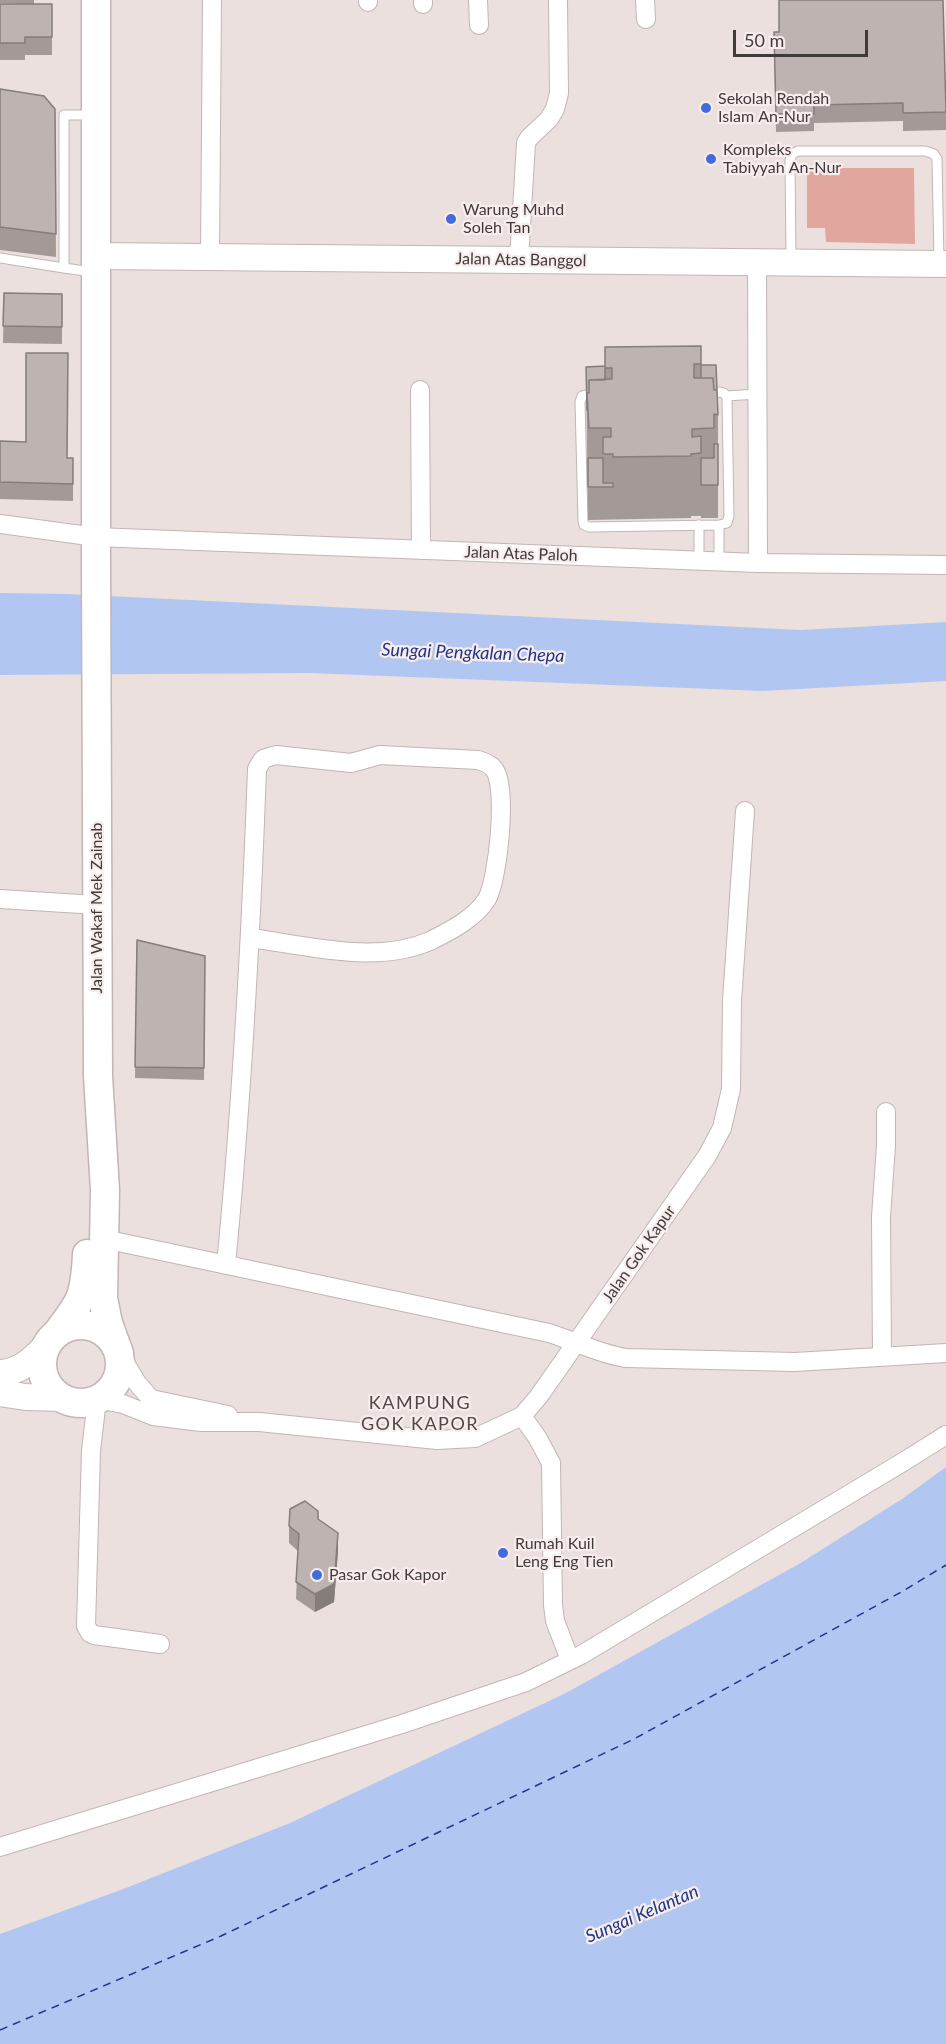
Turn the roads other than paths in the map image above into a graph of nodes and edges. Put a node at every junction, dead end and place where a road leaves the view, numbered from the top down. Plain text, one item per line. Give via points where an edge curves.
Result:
1 (96, 0) edge
2 (212, 0) edge
3 (478, 0) edge
4 (558, 0) edge
5 (645, 0) edge
6 (646, 19) dead end
7 (479, 25) dead end
8 (54, 113) edge
9 (64, 115) junction
10 (96, 115) junction
11 (210, 257) junction
12 (0, 258) edge
13 (519, 260) junction
14 (758, 263) junction
15 (792, 263) junction
16 (96, 264) junction
17 (943, 264) edge
18 (64, 268) junction
19 (420, 390) dead end
20 (758, 394) junction
21 (726, 396) junction
22 (0, 524) edge
23 (699, 525) junction
24 (719, 525) junction
25 (96, 550) junction
26 (421, 550) junction
27 (699, 560) junction
28 (718, 561) junction
29 (758, 563) junction
30 (946, 565) edge
31 (745, 811) dead end
32 (0, 899) edge
33 (97, 905) junction
34 (251, 938) junction
35 (98, 1076) junction
36 (886, 1112) dead end
37 (104, 1239) junction
38 (226, 1265) junction
39 (52, 1339) junction
40 (578, 1342) junction
41 (119, 1353) junction
42 (946, 1353) edge
43 (882, 1355) junction
44 (0, 1373) edge
45 (0, 1393) edge
46 (63, 1398) junction
47 (97, 1399) junction
48 (522, 1416) junction
49 (259, 1422) junction
50 (946, 1435) edge
51 (159, 1644) dead end
52 (570, 1660) junction
53 (0, 1847) edge

1 - 10 main road, Jalan Wakaf Mek Zainab
2 - 11 street
3 - 7 street
4 - 13 street via 559,93 555,109 526,143
5 - 6 street
8 - 9 lane
9 - 10 lane
9 - 18 lane
10 - 16 main road, Jalan Wakaf Mek Zainab
11 - 13 main road, Jalan Atas Banggol
11 - 16 main road, Jalan Atas Banggol
12 - 18 lane
13 - 14 main road, Jalan Atas Banggol
14 - 15 main road, Jalan Atas Banggol
14 - 20 street
15 - 17 main road, Jalan Atas Banggol
15 - 17 lane via 792,154 925,151 937,159
16 - 18 lane
16 - 25 main road, Jalan Wakaf Mek Zainab
19 - 26 street
20 - 21 lane
20 - 29 street
21 - 23 lane via 720,392 601,394 580,399 584,525
21 - 24 lane via 729,516 728,523
22 - 25 street, Jalan Atas Paloh
23 - 24 lane
23 - 27 lane
24 - 28 lane
25 - 26 street, Jalan Atas Paloh
25 - 33 main road, Jalan Wakaf Mek Zainab
26 - 27 street, Jalan Atas Paloh
27 - 28 street, Jalan Atas Paloh
28 - 29 street, Jalan Atas Paloh
29 - 30 street, Jalan Atas Paloh
31 - 40 street, Jalan Gok Kapur via 732,1001 731,1089 722,1128 707,1156
32 - 33 street
33 - 35 main road, Jalan Wakaf Mek Zainab
34 - 34 street via 257,769 263,759 276,755 351,763 380,755 478,760 495,770 500,792 499,852 487,898 473,915 431,940 379,953
34 - 38 street
35 - 37 main road, Jalan Wakaf Mek Zainab
35 - 39 main road, Jalan Wakaf Mek Zainab via 86,1276 78,1307
36 - 43 street via 880,1217
37 - 38 street
37 - 41 main road, Jalan Wakaf Mek Zainab via 103,1299
38 - 40 street
39 - 41 main road via 68,1327 93,1326 105,1332
39 - 44 main road via 27,1364
39 - 46 main road via 43,1357 43,1369 46,1380
40 - 43 street via 626,1358 795,1362
40 - 48 street, Jalan Gok Kapur
41 - 47 main road via 119,1375 114,1385
41 - 49 street, Jalan Gok Kapur via 151,1399
42 - 43 street
45 - 46 main road
46 - 47 main road via 74,1402
47 - 49 street, Jalan Gok Kapur via 153,1416 201,1422
47 - 51 street via 91,1451 86,1626 94,1635
48 - 49 street, Jalan Gok Kapur via 476,1438 437,1440
48 - 52 street via 551,1463 553,1605
50 - 52 street
52 - 53 street via 526,1682 402,1724

